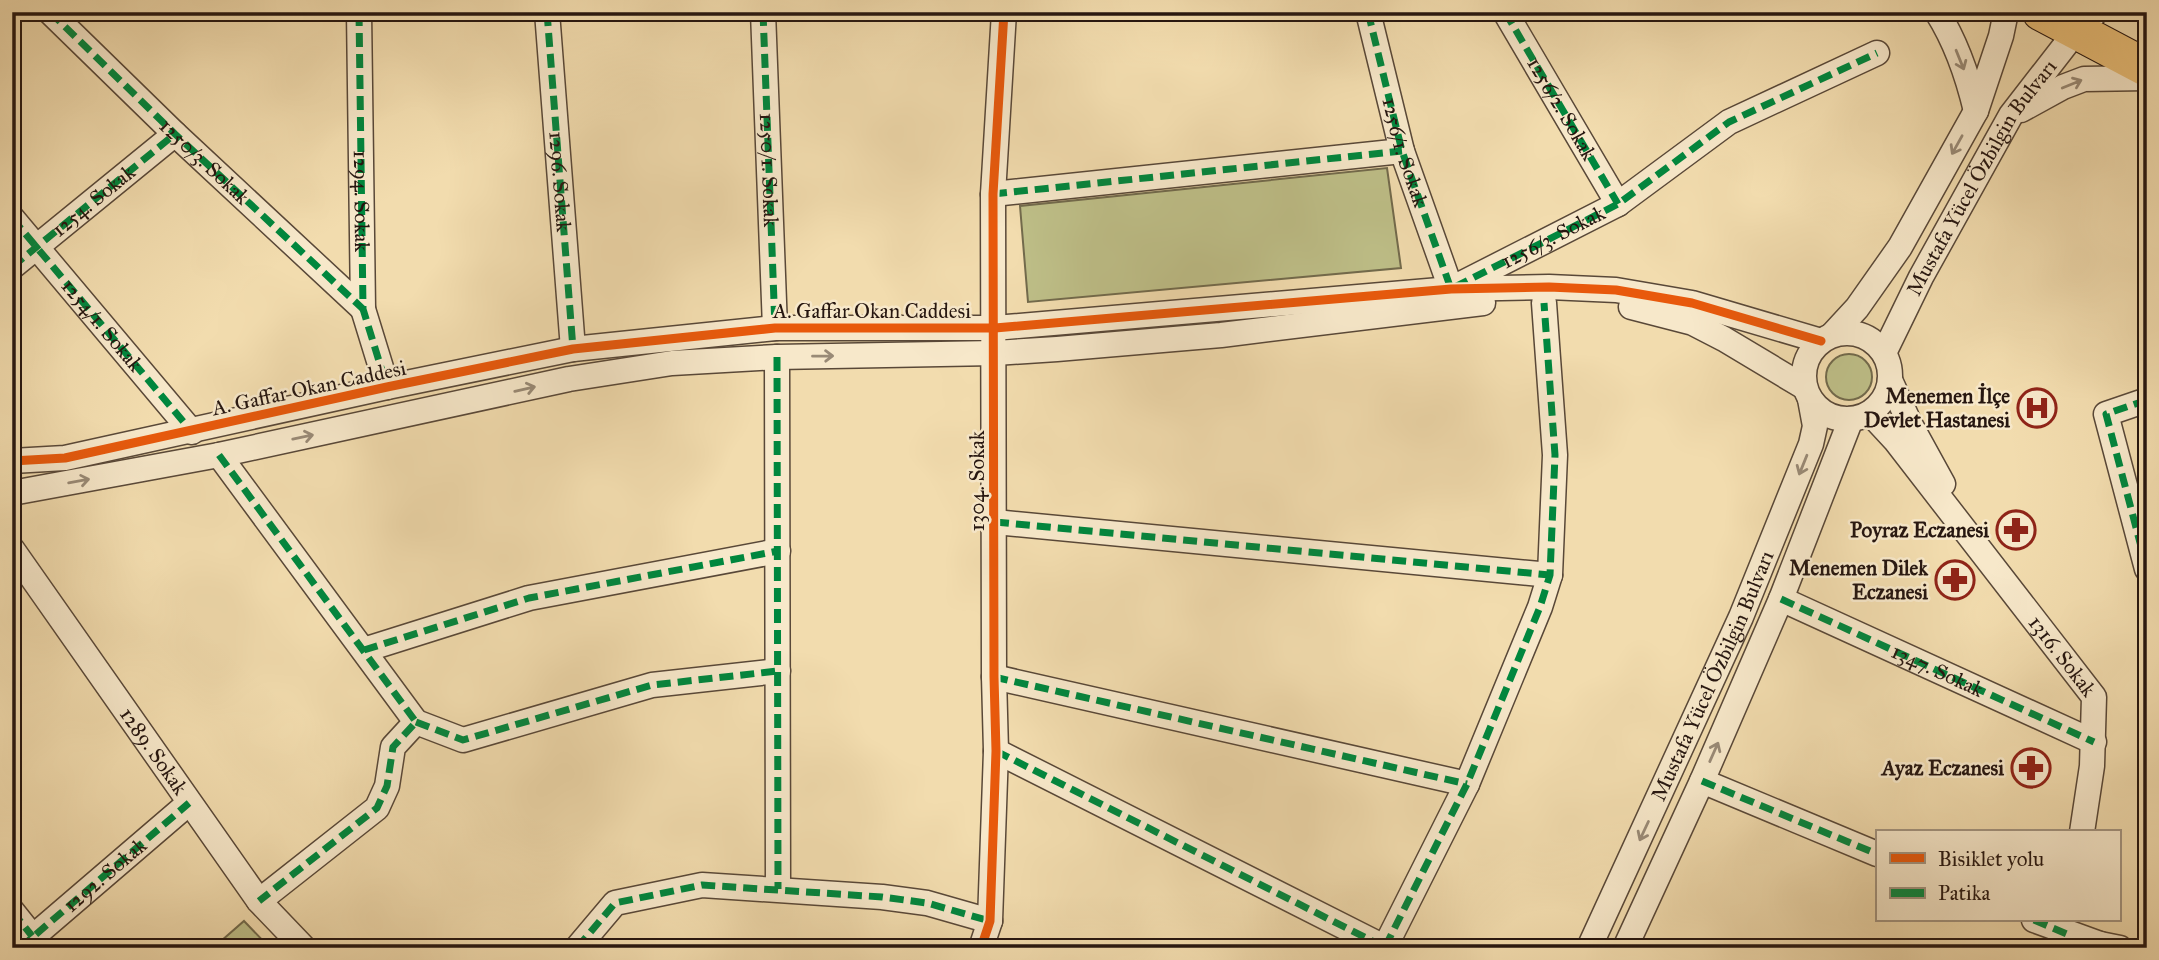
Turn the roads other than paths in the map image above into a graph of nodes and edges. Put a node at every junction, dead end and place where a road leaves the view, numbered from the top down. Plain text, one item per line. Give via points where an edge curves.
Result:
1 (50, 12) edge
2 (359, 12) edge
3 (547, 12) edge
4 (763, 12) edge
5 (1003, 12) edge
6 (1368, 12) edge
7 (1505, 12) edge
8 (1937, 12) edge
9 (2006, 12) edge
10 (2041, 12) edge
11 (2086, 21) edge
12 (1877, 53) dead end
13 (2147, 68) edge
14 (2147, 78) edge
15 (1976, 111) junction
16 (2011, 115) junction
17 (175, 134) junction
18 (1402, 151) junction
19 (993, 194) junction
20 (1618, 204) junction
21 (12, 218) edge
22 (38, 247) junction
23 (12, 267) edge
24 (1451, 289) junction
25 (1544, 303) junction
26 (363, 309) junction
27 (775, 328) junction
28 (995, 328) junction
29 (1827, 337) junction
30 (573, 349) junction
31 (995, 353) junction
32 (1884, 353) junction
33 (777, 357) junction
34 (1890, 380) junction
35 (387, 387) junction
36 (1807, 393) junction
37 (2147, 400) edge
38 (1861, 416) junction
39 (192, 432) junction
40 (219, 455) junction
41 (12, 461) edge
42 (12, 494) edge
43 (995, 522) junction
44 (1973, 540) junction
45 (12, 549) edge
46 (778, 551) junction
47 (2147, 569) edge
48 (1550, 575) junction
49 (1781, 599) junction
50 (364, 650) junction
51 (778, 671) junction
52 (994, 677) junction
53 (416, 722) junction
54 (2094, 742) junction
55 (996, 751) junction
56 (1702, 781) junction
57 (1466, 784) junction
58 (189, 803) junction
59 (2082, 830) edge
60 (1876, 854) edge
61 (778, 889) junction
62 (258, 901) junction
63 (12, 911) edge
64 (990, 921) junction
65 (2039, 922) edge
66 (2067, 934) edge
67 (26, 942) edge
68 (1385, 947) edge
69 (2106, 947) edge
70 (304, 948) edge
71 (576, 948) edge
72 (981, 948) edge
73 (1589, 948) edge
74 (1625, 948) edge

1 - 17 street, 1250/3. Sokak
2 - 26 street, 1294. Sokak
3 - 30 street, 1296. Sokak
4 - 27 street, 1250/1. Sokak
5 - 19 street, 1304. Sokak
6 - 18 street, 1256/1. Sokak
7 - 20 street, 1256/2. Sokak
8 -> 15 street via 1948,28
9 - 15 street, Mustafa Yücel Özbilgin Bulvarı
10 - 11 highway
11 - 13 highway
11 - 16 street, Mustafa Yücel Özbilgin Bulvarı
12 - 20 street, 1256/3. Sokak via 1729,122
16 -> 14 street via 2084,79
15 -> 29 street, Mustafa Yücel Özbilgin Bulvarı via 1900,247 1857,308
16 - 32 street, Mustafa Yücel Özbilgin Bulvarı
17 - 22 street, 1254. Sokak
17 - 26 street, 1250/3. Sokak
18 - 19 street
18 - 24 street, 1256/1. Sokak
19 - 28 street, 1304. Sokak
20 - 24 street, 1256/3. Sokak
21 - 22 street, 1254/1. Sokak
22 - 23 street, 1254. Sokak
22 - 39 street, 1254/1. Sokak
24 - 28 street, A. Gaffar Okan Caddesi
24 - 29 street, A. Gaffar Okan Caddesi via 1616,290 1692,303
25 - 31 street, A. Gaffar Okan Caddesi via 1475,303 1221,335
25 - 36 street, A. Gaffar Okan Caddesi via 1629,307 1693,323
25 - 48 street via 1555,455
26 - 35 street, 1294. Sokak
27 - 28 street, A. Gaffar Okan Caddesi
27 - 30 street, A. Gaffar Okan Caddesi
28 - 31 street, 1304. Sokak
29 - 32 street via 1847,332 1861,335
29 - 36 street via 1805,361
30 - 35 street, A. Gaffar Okan Caddesi
33 -> 31 street, A. Gaffar Okan Caddesi
31 - 43 street, 1304. Sokak
32 - 34 street
40 -> 33 street, A. Gaffar Okan Caddesi via 569,379 672,363
33 - 46 street
34 - 38 street via 1884,399
34 - 44 street
35 - 39 street, A. Gaffar Okan Caddesi
36 - 38 street via 1828,415 1839,419
36 -> 73 street, Mustafa Yücel Özbilgin Bulvarı via 1815,425 1811,444 1741,617
37 - 47 street via 2106,414
38 - 44 street via 1895,440
38 - 49 street, Mustafa Yücel Özbilgin Bulvarı
39 - 41 street, A. Gaffar Okan Caddesi via 65,458
42 -> 40 street, A. Gaffar Okan Caddesi
40 - 50 street
43 - 48 street
43 - 52 street, 1304. Sokak
44 - 54 street, 1316. Sokak via 2094,697
45 - 58 street, 1289. Sokak
46 - 50 street via 529,598
46 - 51 street
48 - 57 street
49 - 54 street, 1347. Sokak
56 -> 49 street, Mustafa Yücel Özbilgin Bulvarı
50 - 53 street
51 - 53 street via 652,685 463,740
51 - 61 street
52 - 55 street, 1304. Sokak
52 - 57 street
53 - 62 street via 393,747 387,786 377,807
54 - 59 street, 1316. Sokak
55 - 64 street, 1304. Sokak
55 - 68 street
56 - 60 street
56 - 74 street, Mustafa Yücel Özbilgin Bulvarı
57 - 68 street
58 - 62 street, 1289. Sokak
58 - 67 street, 1292. Sokak
61 - 64 street via 927,903
61 - 71 street via 702,886 615,903
62 - 70 street, 1289. Sokak
63 - 67 street
64 - 72 street, 1304. Sokak
65 - 66 street
66 - 69 street

